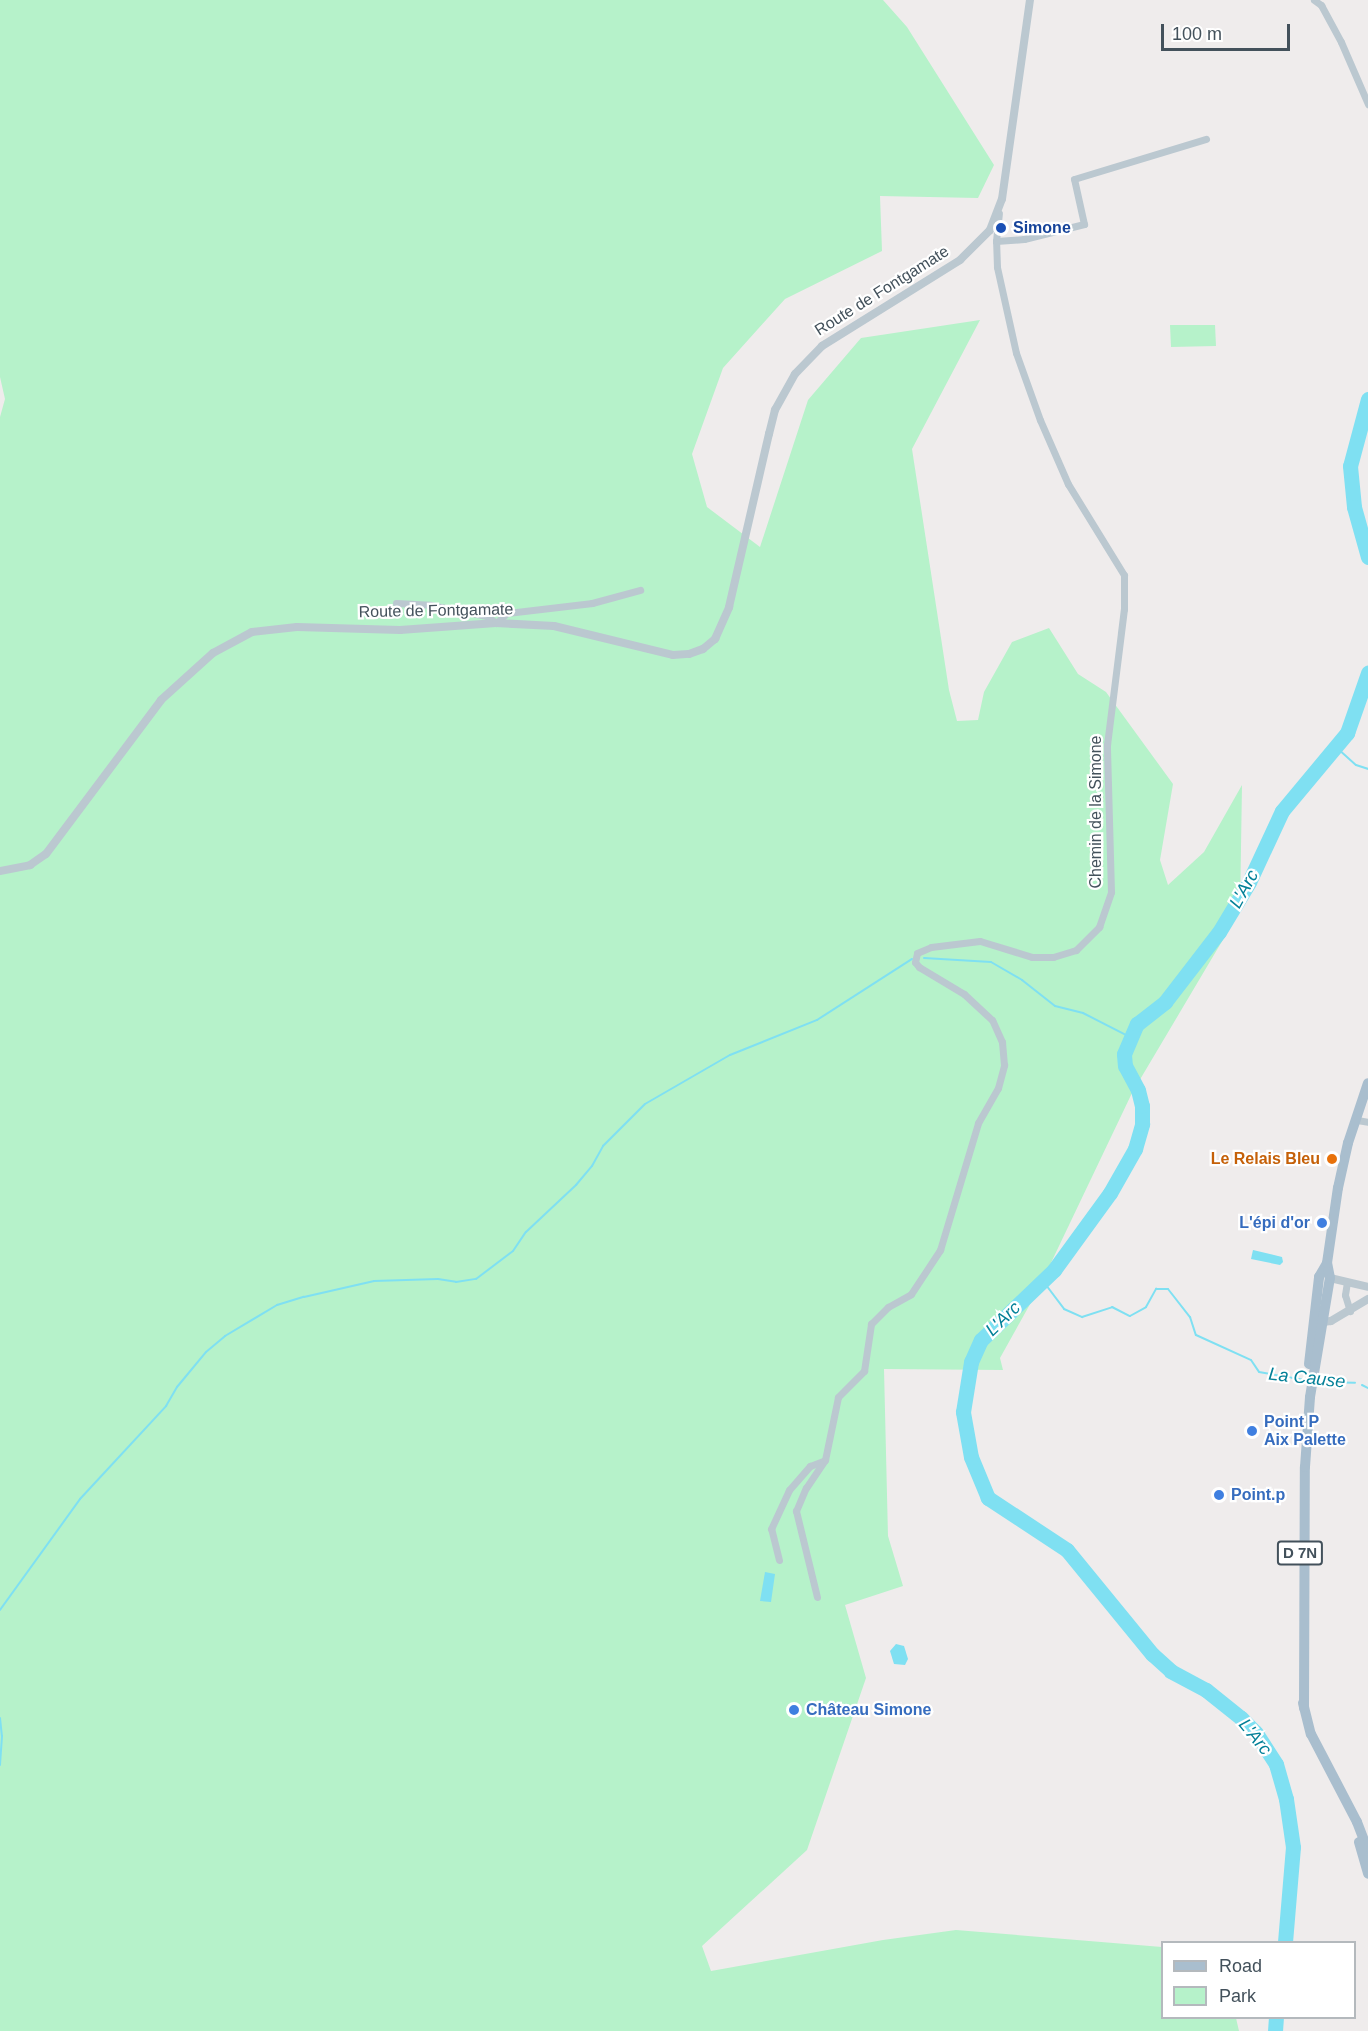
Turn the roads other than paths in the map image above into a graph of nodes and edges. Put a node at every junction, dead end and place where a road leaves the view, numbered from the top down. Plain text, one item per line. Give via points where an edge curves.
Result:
1 (1030, 0) edge
2 (1314, 0) edge
3 (1368, 104) edge
4 (1206, 139) dead end
5 (1000, 211) junction
6 (996, 241) junction
7 (640, 590) dead end
8 (396, 603) dead end
9 (496, 623) junction
10 (0, 871) edge
11 (1368, 1083) edge
12 (1362, 1121) edge
13 (1322, 1280) junction
14 (1347, 1282) junction
15 (1368, 1287) edge
16 (1368, 1299) edge
17 (1350, 1311) junction
18 (1323, 1322) junction
19 (1310, 1380) junction
20 (825, 1460) junction
21 (779, 1560) dead end
22 (818, 1597) dead end
23 (1350, 1810) junction
24 (1368, 1850) edge
25 (1368, 1874) edge

1 - 5 street
2 - 3 street via 1341,42
4 - 6 street via 1074,179 1084,224 1024,239
5 - 6 street, Chemin de la Simone
5 - 9 street, Route de Fontgamate via 984,239 960,260 822,346 795,374 776,410 769,434 729,608 715,639 703,649 673,655 554,626
6 - 20 street, Chemin de la Simone via 1005,311 1040,420 1068,484 1124,575 1124,609 1107,745 1111,892 1099,927 1076,950 1053,957 1032,957 980,941 931,947 917,953 915,962 919,968 964,994 992,1020 1002,1042 1004,1065 998,1088 978,1123 940,1250 911,1293 888,1307 871,1324 864,1371 838,1397
7 - 9 street via 592,603 507,613
8 - 9 street via 487,616
9 - 10 street, Route de Fontgamate via 400,630 274,628 233,641 195,667 155,706 46,854 30,865
11 - 12 main road, D 7N
12 - 13 main road, D 7N via 1338,1188
13 - 14 street
13 - 18 main road, D 7N
13 - 19 main road, D 7N via 1311,1329
14 - 15 street
14 - 17 street via 1345,1295
16 - 17 street
17 - 18 street via 1331,1322
18 - 19 main road, D 7N
19 - 23 main road, D 7N via 1301,1468 1297,1674 1311,1734
20 - 21 street via 810,1466 789,1490 771,1528
20 - 22 street, Chemin de la Simone via 796,1512
23 - 24 main road
23 - 25 main road, D 7N

